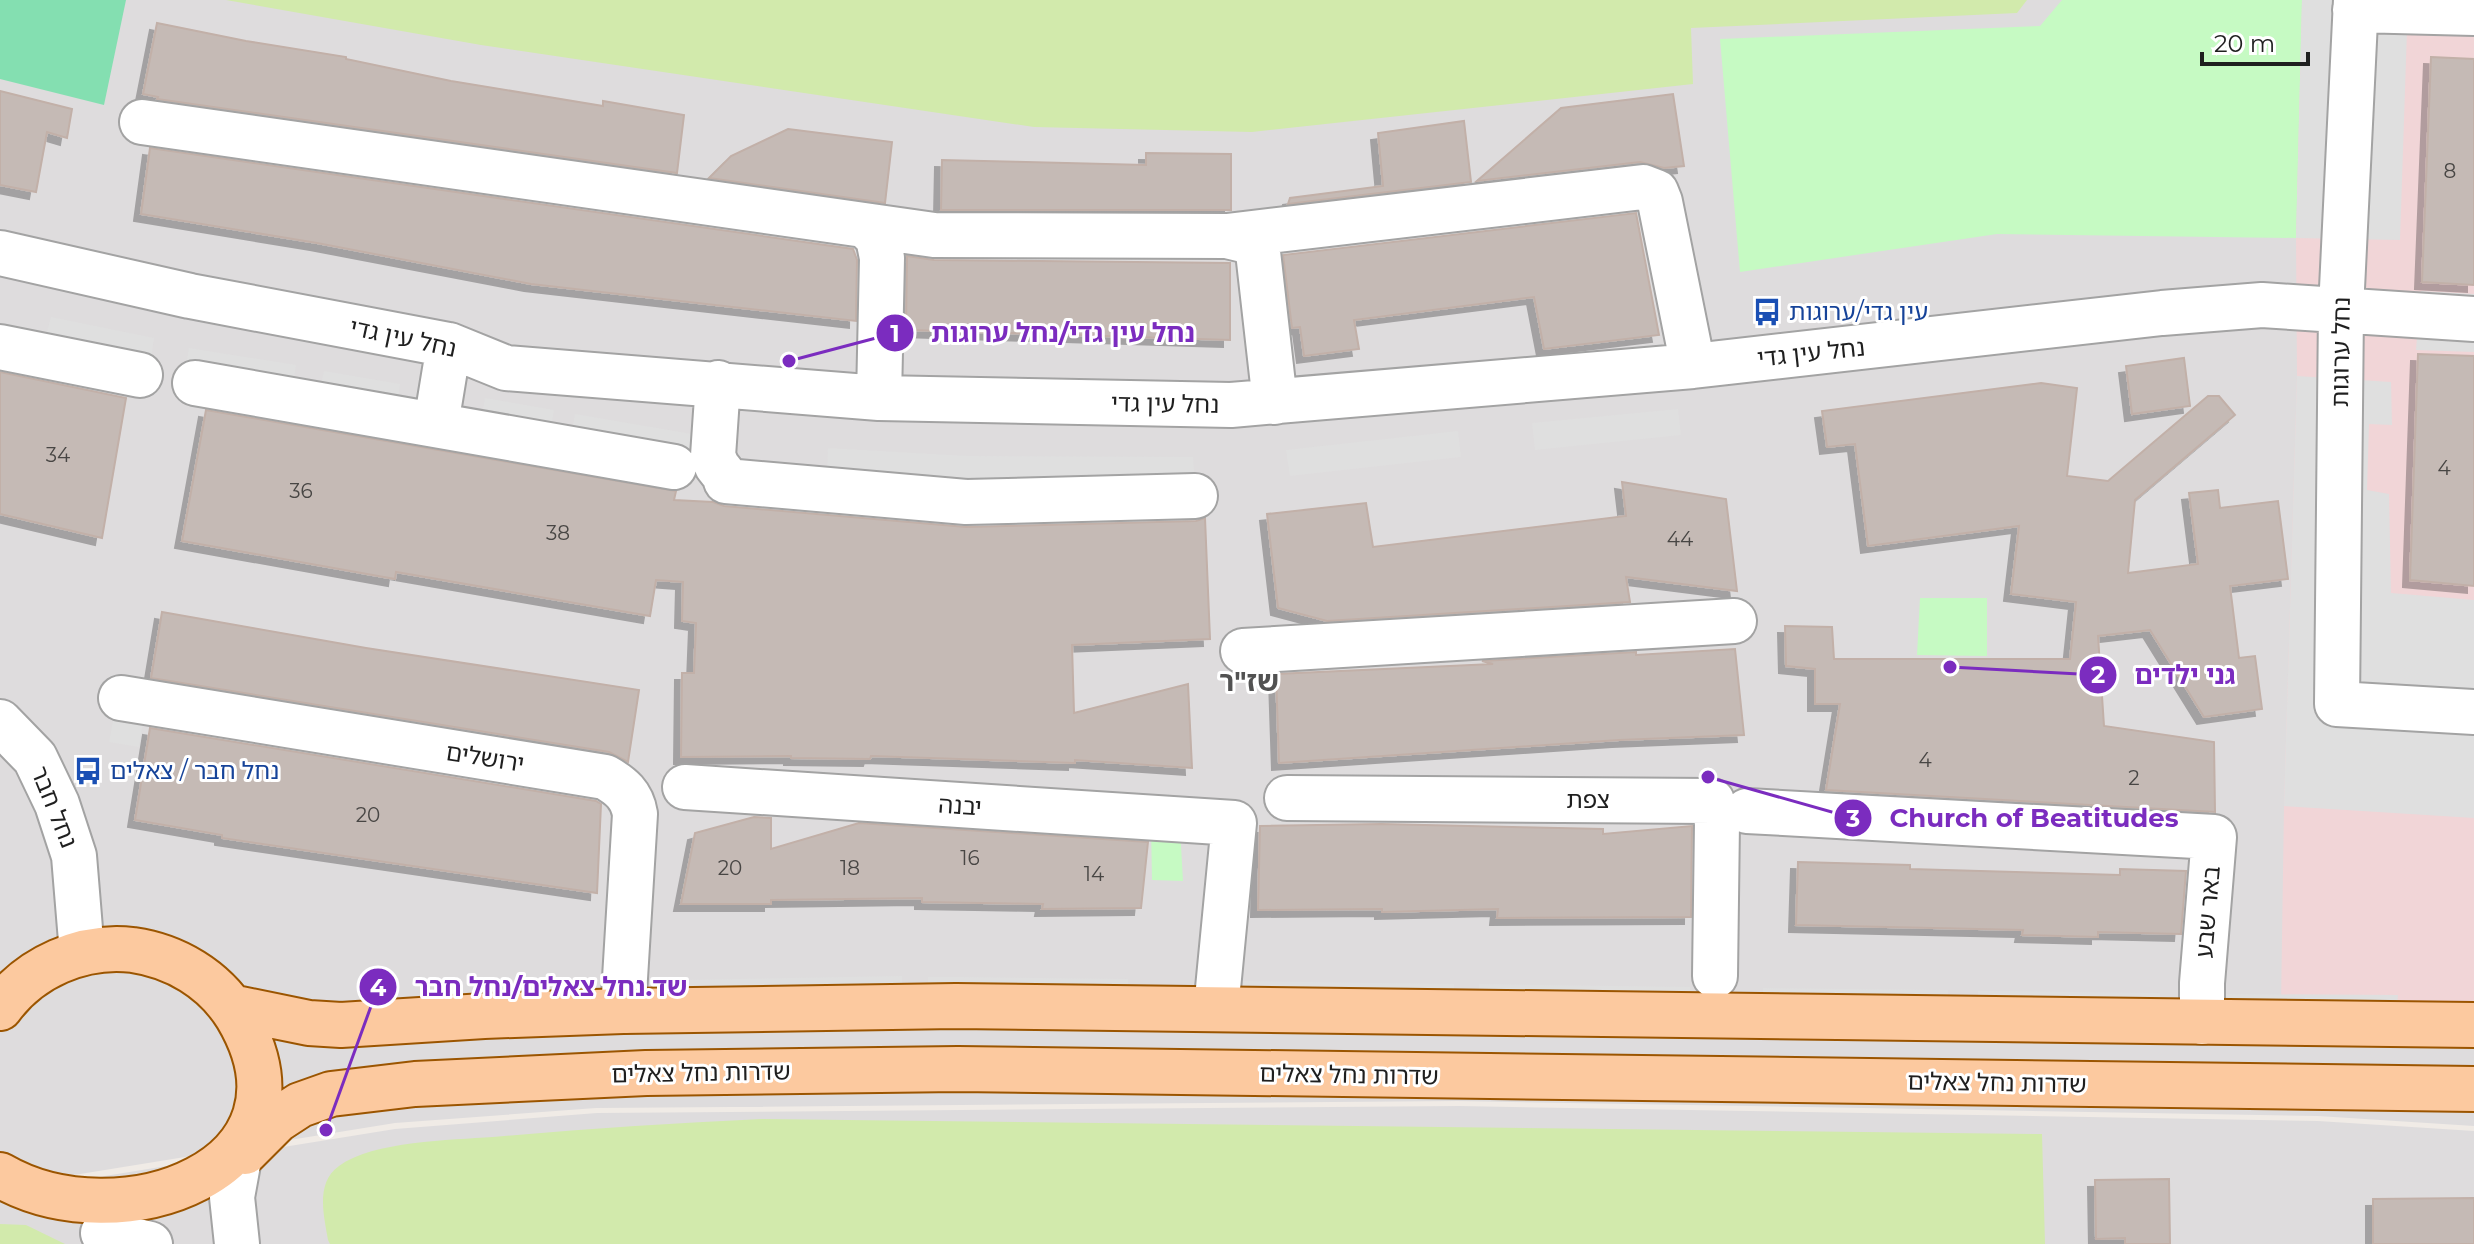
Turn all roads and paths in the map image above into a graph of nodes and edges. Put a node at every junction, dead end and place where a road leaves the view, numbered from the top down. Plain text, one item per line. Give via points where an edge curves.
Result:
1 (2356, 5) edge
2 (2474, 13) edge
3 (142, 122) dead end
4 (866, 226) junction
5 (1227, 236) junction
6 (0, 253) edge
7 (2341, 309) junction
8 (2474, 319) edge
9 (449, 345) junction
10 (0, 347) edge
11 (1693, 366) junction
12 (140, 375) dead end
13 (195, 383) dead end
14 (718, 383) junction
15 (879, 398) junction
16 (1275, 402) junction
17 (436, 424) junction
18 (674, 467) dead end
19 (1195, 496) dead end
20 (1734, 621) dead end
21 (1243, 651) dead end
22 (121, 698) dead end
23 (2474, 712) edge
24 (0, 722) edge
25 (685, 787) dead end
26 (1287, 798) dead end
27 (1747, 811) dead end
28 (82, 953) junction
29 (1715, 976) dead end
30 (231, 1007) junction
31 (0, 1008) edge
32 (1216, 1009) junction
33 (623, 1011) junction
34 (2202, 1022) junction
35 (2474, 1025) edge
36 (2474, 1089) edge
37 (242, 1158) junction
38 (0, 1175) edge
39 (103, 1233) junction
40 (150, 1244) edge
41 (237, 1244) edge

1 - 2 street
1 - 7 street, נחל ערוגות
3 - 4 street
4 - 5 street via 934,235
4 - 15 street via 878,238 882,258
5 - 11 street via 1643,187 1656,192 1660,202
5 - 16 street via 1248,241 1258,252
6 - 9 street, נחל עין גדי
7 - 8 street, נחל עין גדי
7 - 11 street, נחל עין גדי via 2262,305 2162,313
7 - 23 street, נחל ערוגות via 2337,704
9 - 14 street, נחל עין גדי via 506,368
9 - 17 street
10 - 12 street
11 - 16 street, נחל עין גדי
13 - 17 street
14 - 15 street, נחל עין גדי
14 - 19 street via 713,456 726,481 966,502
15 - 16 street, נחל עין גדי
17 - 18 street
20 - 21 street
22 - 33 street, ירושלים via 605,777 617,784 633,802 635,814
24 - 28 street, נחל חבר via 35,758 57,804 74,856
25 - 32 street, יבנה via 1234,823
26 - 29 street, צפת via 1712,801 1717,822
27 - 34 street, באר שבע via 2214,837
28 - 30 main road via 124,949 164,957 201,977
28 - 31 main road via 32,976
30 - 33 main road via 341,1025
30 - 37 main road via 257,1069 256,1114
32 - 33 main road
32 - 34 main road
34 - 35 main road
36 - 37 main road, שדרות נחל צאלים via 958,1069 646,1073 415,1084 331,1094 277,1120
37 - 39 main road, שדרות נחל צאלים via 214,1195 181,1217 143,1231
37 - 41 street via 232,1197
38 - 39 main road, שדרות נחל צאלים via 46,1216
39 - 40 street

